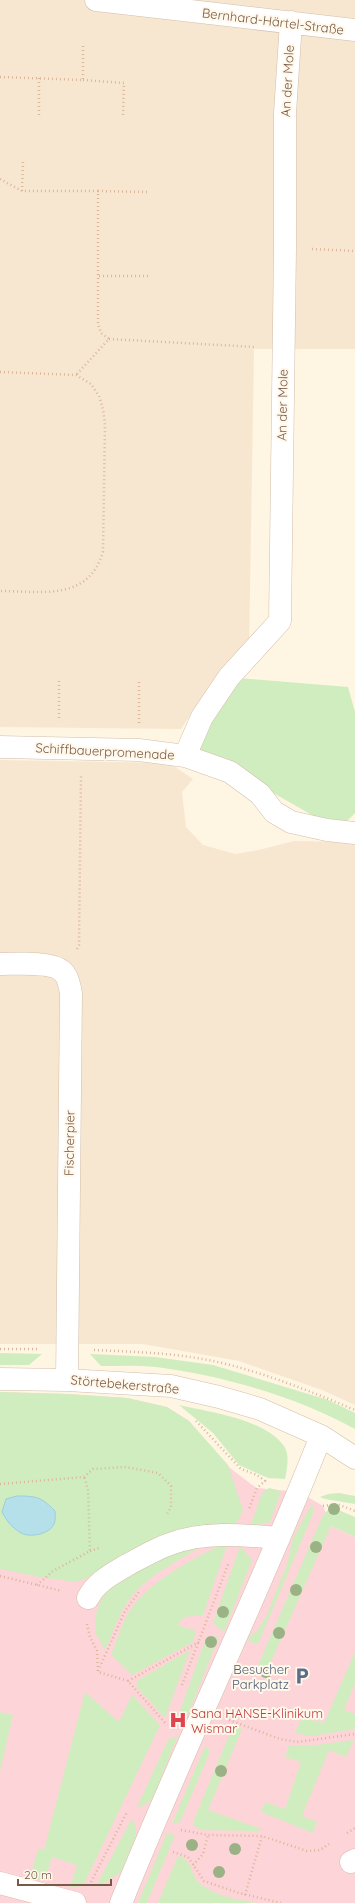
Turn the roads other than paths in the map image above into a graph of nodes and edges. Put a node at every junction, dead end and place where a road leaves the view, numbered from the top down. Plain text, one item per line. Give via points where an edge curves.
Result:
1 (96, 0) edge
2 (291, 22) junction
3 (355, 30) edge
4 (0, 747) edge
5 (185, 756) junction
6 (355, 833) edge
7 (0, 964) edge
8 (0, 1379) edge
9 (67, 1380) junction
10 (321, 1436) junction
11 (355, 1458) edge
12 (279, 1538) junction
13 (88, 1598) road end
14 (0, 1883) edge
15 (75, 1903) edge
16 (122, 1903) edge

1 - 2 street, Bernhard-Härtel-Straße
2 - 3 street, Bernhard-Härtel-Straße
2 - 5 street, An der Mole via 285,113 280,621 229,677 202,717
4 - 5 street, Schiffbauerpromenade via 139,750
5 - 6 street, Schiffbauerpromenade via 230,772 260,794 274,812 290,822
7 - 9 street, Fischerpier via 51,966 62,971 69,981 71,994
8 - 9 street, Störtebekerstraße
9 - 10 street, Störtebekerstraße via 172,1386 260,1409
10 - 11 street, Störtebekerstraße
10 - 12 street
12 - 13 street via 240,1534 187,1539 144,1556 102,1581
12 - 16 street via 155,1820
14 - 15 street

